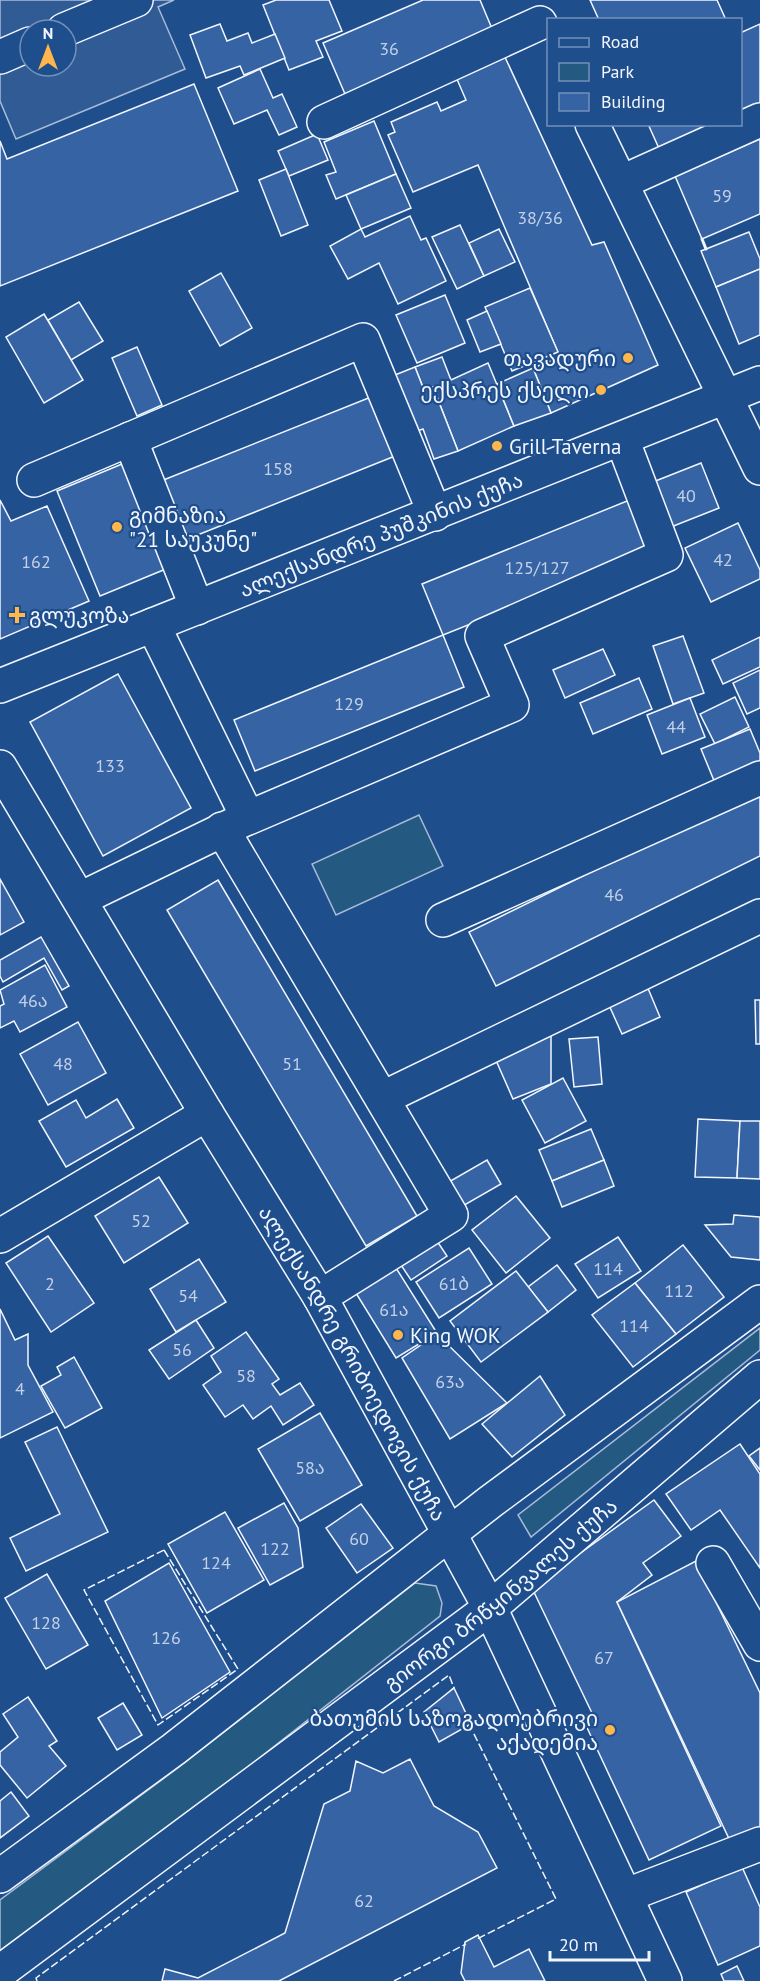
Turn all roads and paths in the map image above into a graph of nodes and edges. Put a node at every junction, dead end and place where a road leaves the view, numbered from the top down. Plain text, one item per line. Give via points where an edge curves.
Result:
1 (136, 0) edge
2 (540, 21) edge
3 (78, 24) edge
4 (18, 49) edge
5 (0, 57) edge
6 (760, 120) edge
7 (324, 122) dead end
8 (593, 126) edge
9 (622, 182) junction
10 (760, 382) edge
11 (726, 397) junction
12 (130, 439) junction
13 (622, 439) junction
14 (760, 468) edge
15 (34, 480) dead end
16 (435, 514) junction
17 (197, 608) junction
18 (153, 625) junction
19 (0, 686) edge
20 (0, 767) edge
21 (760, 778) edge
22 (235, 824) junction
23 (80, 899) junction
24 (760, 916) edge
25 (443, 920) dead end
26 (383, 1098) junction
27 (207, 1114) junction
28 (0, 1236) edge
29 (320, 1297) junction
30 (760, 1302) edge
31 (760, 1377) edge
32 (450, 1534) junction
33 (713, 1563) dead end
34 (490, 1608) junction
35 (760, 1644) edge
36 (760, 1844) edge
37 (0, 1876) edge
38 (627, 1895) junction
39 (0, 1972) edge
40 (665, 1981) edge

1 - 3 street
2 - 7 street
4 - 5 street
6 - 9 street
8 - 9 street
9 - 11 street
10 - 11 street, ალექსანდრე პუშკინის ქუჩა
11 - 13 street, ალექსანდრე პუშკინის ქუჩა
11 - 14 street
12 - 15 street
12 - 16 street via 363,340
12 - 17 street
13 - 16 street, ალექსანდრე პუშკინის ქუჩა
13 - 22 street via 666,555 482,636 512,705
16 - 17 street, ალექსანდრე პუშკინის ქუჩა
17 - 18 street, ალექსანდრე პუშკინის ქუჩა
18 - 19 street, ალექსანდრე პუშკინის ქუჩა
18 - 22 street
20 - 23 street, ალექსანდრე გრიბოედოვის ქუჩა
21 - 25 street
22 - 23 street
22 - 26 street
23 - 27 street, ალექსანდრე გრიბოედოვის ქუჩა
24 - 26 street
26 - 29 street via 451,1215
27 - 28 street
27 - 29 street, ალექსანდრე გრიბოედოვის ქუჩა
29 - 32 street, ალექსანდრე გრიბოედოვის ქუჩა
30 - 32 street
31 - 34 street, გიორგი ბრწყინვალეს ქუჩა
32 - 34 street, ალექსანდრე გრიბოედოვის ქუჩა
32 - 37 street via 174,1749
33 - 35 street
34 - 38 street, ალექსანდრე გრიბოედოვის ქუჩა
34 - 39 street, გიორგი ბრწყინვალეს ქუჩა
36 - 38 street
38 - 40 street, ალექსანდრე გრიბოედოვის ქუჩა

